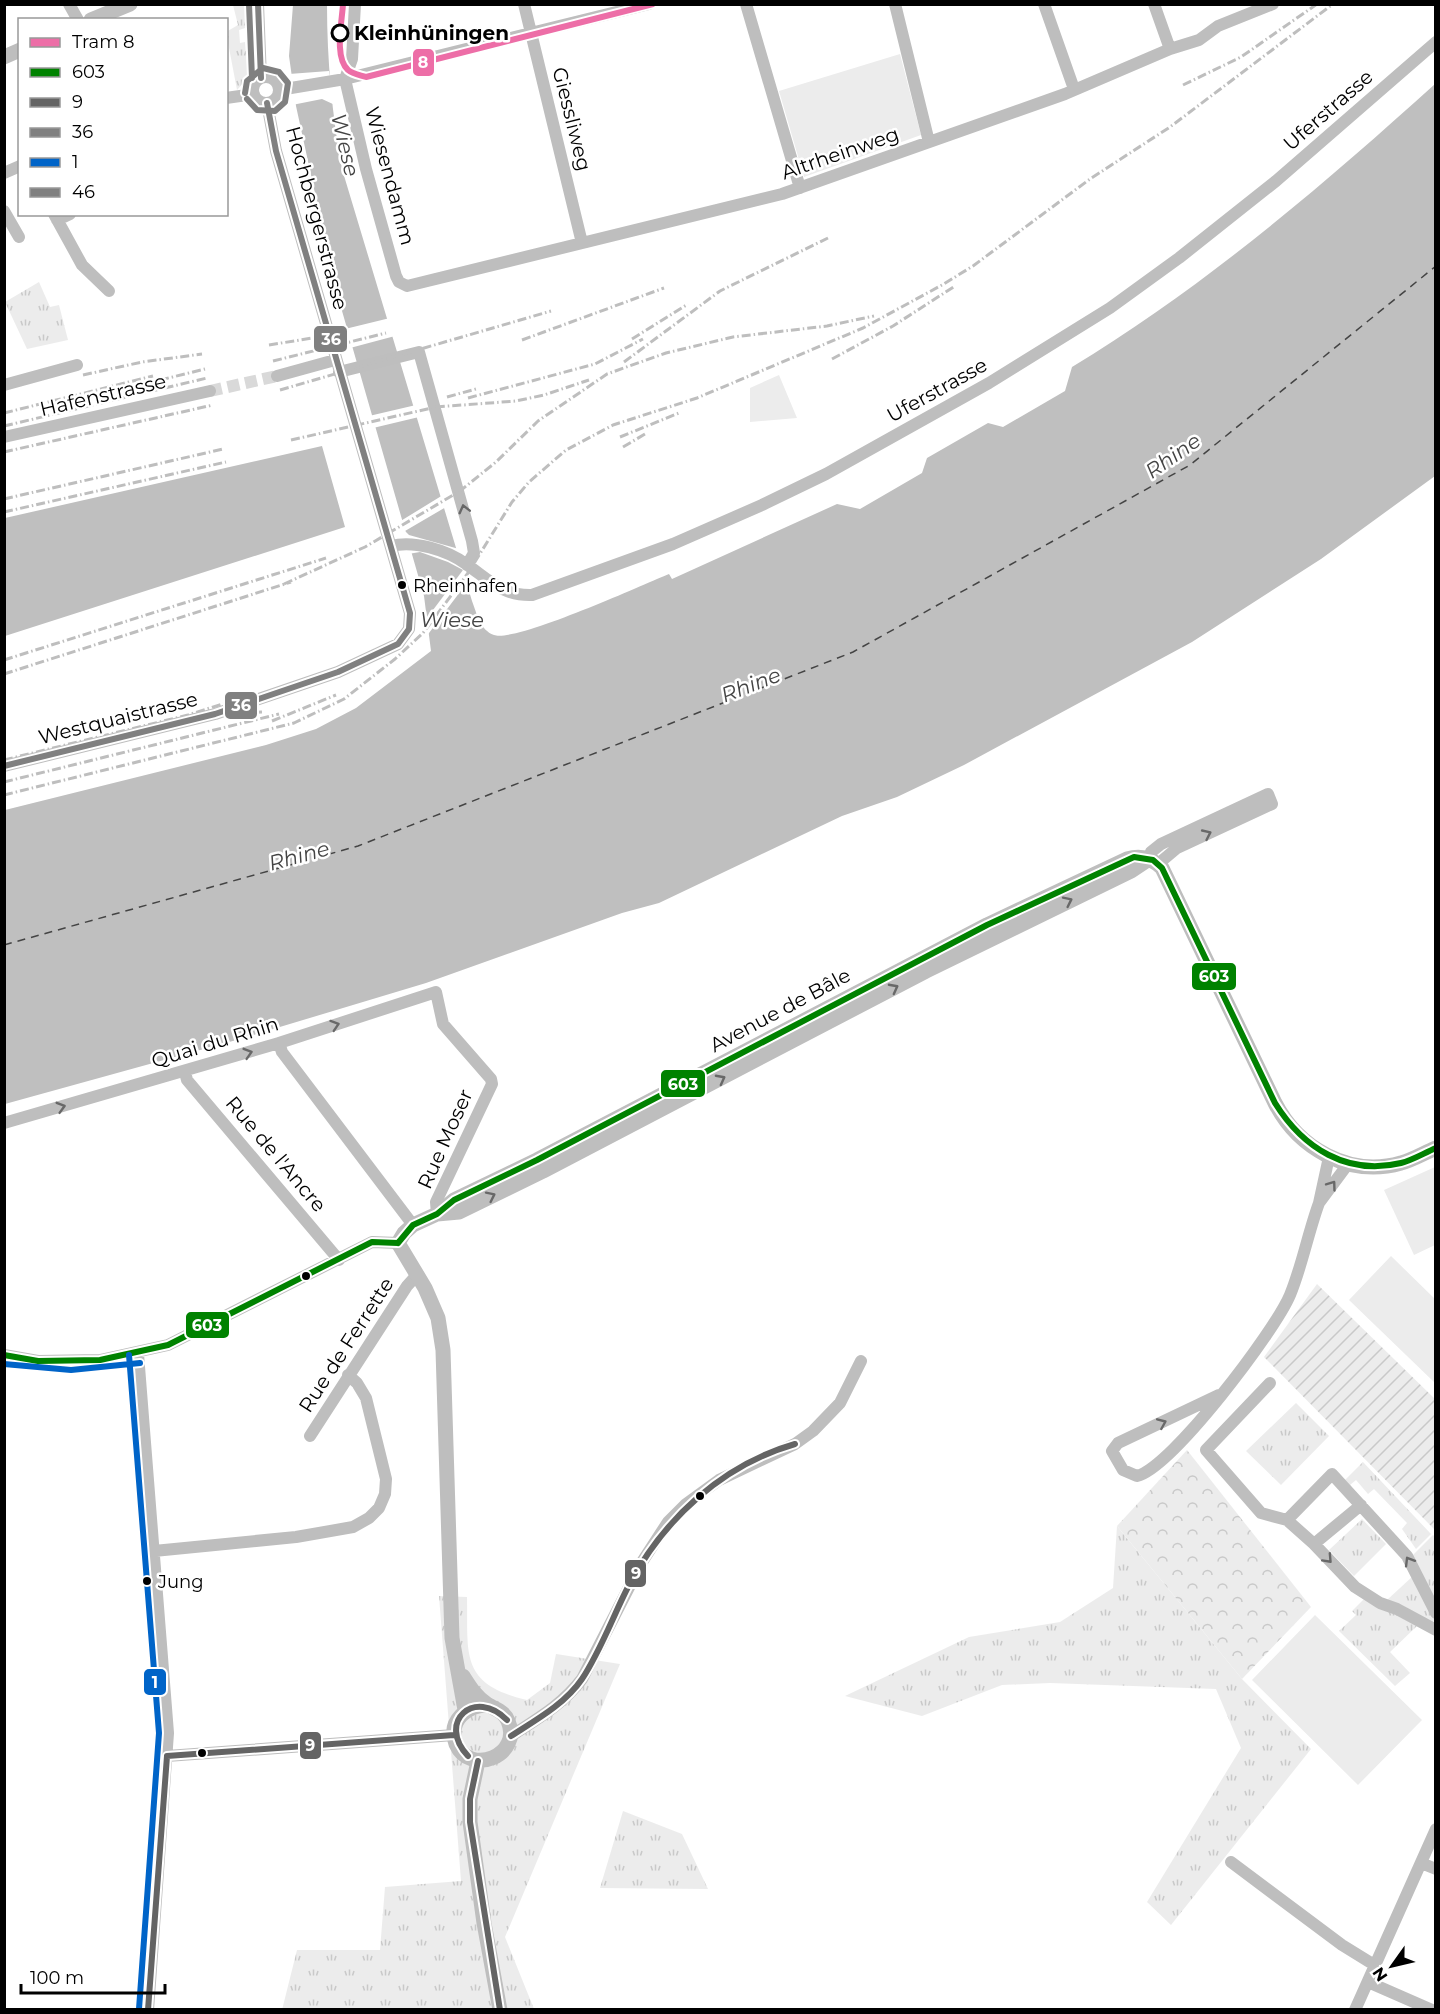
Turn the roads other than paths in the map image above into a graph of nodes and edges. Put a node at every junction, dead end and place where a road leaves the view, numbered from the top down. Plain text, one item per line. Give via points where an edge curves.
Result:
1 (69, 4) edge
2 (130, 4) edge
3 (258, 4) edge
4 (355, 4) edge
5 (524, 4) edge
6 (650, 4) edge
7 (746, 4) edge
8 (895, 4) edge
9 (1044, 4) edge
10 (1154, 4) edge
11 (1273, 4) edge
12 (1252, 8) edge
13 (77, 18) edge
14 (96, 18) edge
15 (531, 35) junction
16 (1436, 42) edge
17 (1170, 49) junction
18 (18, 51) edge
19 (4, 57) edge
20 (261, 78) junction
21 (341, 80) junction
22 (1074, 89) junction
23 (282, 90) junction
24 (254, 94) junction
25 (228, 98) edge
26 (267, 103) junction
27 (929, 142) junction
28 (18, 167) edge
29 (4, 173) edge
30 (800, 188) junction
31 (4, 211) edge
32 (56, 218) edge
33 (20, 237) dead end
34 (582, 243) junction
35 (402, 285) joint
36 (109, 291) dead end
37 (77, 365) dead end
38 (342, 367) junction
39 (277, 376) tunnel mouth
40 (4, 385) edge
41 (210, 391) tunnel mouth
42 (4, 437) edge
43 (396, 545) junction
44 (465, 563) junction
45 (4, 766) edge
46 (1156, 864) junction
47 (436, 992) joint
48 (279, 1043) junction
49 (185, 1072) junction
50 (4, 1123) edge
51 (1436, 1148) edge
52 (1329, 1157) junction
53 (1348, 1164) junction
54 (1319, 1203) junction
55 (437, 1214) junction
56 (413, 1225) junction
57 (398, 1243) junction
58 (339, 1260) junction
59 (416, 1276) junction
60 (4, 1354) edge
61 (138, 1354) junction
62 (861, 1361) dead end
63 (348, 1375) junction
64 (1270, 1383) dead end
65 (1219, 1395) junction
66 (310, 1436) dead end
67 (1361, 1505) junction
68 (1287, 1520) junction
69 (1314, 1544) junction
70 (154, 1551) junction
71 (1436, 1613) edge
72 (1436, 1630) edge
73 (458, 1669) junction
74 (488, 1705) junction
75 (465, 1710) junction
76 (507, 1719) junction
77 (536, 1720) junction
78 (454, 1735) junction
79 (510, 1736) junction
80 (167, 1756) junction
81 (478, 1761) junction
82 (1436, 1829) edge
83 (1231, 1862) dead end
84 (1421, 1863) junction
85 (1436, 1869) edge
86 (1376, 1966) junction
87 (1368, 1982) junction
88 (148, 2010) edge
89 (500, 2010) edge
90 (1355, 2010) edge
91 (1432, 2010) edge

1 - 13 street
2 - 14 main road
3 - 20 street
4 - 21 street, Wiesendamm via 352,59
5 - 15 street, Giessliweg
6 - 15 street
7 - 30 street
8 - 27 street
9 - 22 street
10 - 17 street
11 - 12 street, Altrheinweg
12 - 17 street, Altrheinweg via 1199,40
15 - 21 street
15 - 34 street, Giessliweg
16 - 44 street, Uferstrasse via 1276,182 1110,308 990,383 826,474 673,544 546,592 507,592
17 - 22 street, Altrheinweg
18 - 19 main road
20 - 23 street via 275,80
20 - 24 street via 255,83
21 - 23 street
21 - 35 street, Wiesendamm via 396,276
22 - 27 street, Altrheinweg
23 - 26 street via 274,101
24 - 25 street
24 - 26 street via 257,100
26 - 38 street, Hochbergerstrasse via 276,151
27 - 30 street, Altrheinweg
28 - 29 street
30 - 34 street, Altrheinweg
31 - 33 street
32 - 36 street via 82,265
34 - 35 street, Altrheinweg via 411,286
37 - 40 street
38 - 39 street
38 - 43 street, Westquaistrasse
44 -> 38 street via 474,553 419,352
41 - 42 street, Hafenstrasse
43 - 44 street, Uferstrasse via 412,543
43 - 45 street, Westquaistrasse via 411,622 398,644 338,672 215,714
46 -> 46 street, Avenue de Bâle via 1177,848 1272,804 1268,794 1167,841 1151,852
46 - 52 main road via 1282,1116 1301,1139
46 - 55 main road, Avenue de Bâle via 990,931 552,1167 459,1212
48 -> 47 street, Quai du Rhin
47 - 55 street, Rue Moser via 443,1024 492,1084 436,1202
49 -> 48 street, Quai du Rhin
48 - 56 street
50 -> 49 street, Quai du Rhin
49 - 58 street, Rue de l'Ancre via 187,1080
51 - 53 main road via 1400,1164
52 - 53 main road
52 - 54 street
54 -> 53 street
54 - 65 street via 1298,1274 1280,1316
55 - 56 main road, Avenue de Bâle
56 - 57 main road, Avenue de Bâle
57 - 58 street via 372,1242
57 - 59 main road
58 - 61 street via 190,1336
59 - 63 street, Rue de Ferrette
59 - 73 main road via 438,1318 443,1350 452,1638
60 - 61 street via 63,1362
61 - 70 street
62 - 77 street via 840,1403 813,1431 795,1444 719,1480 668,1522 642,1562 582,1679 569,1696
63 - 66 street, Rue de Ferrette
63 - 70 street via 366,1398 386,1479 379,1508 369,1518 353,1527 296,1537
64 - 68 street via 1206,1450 1261,1514
65 -> 65 street via 1179,1442 1143,1474 1132,1475 1123,1470 1112,1451 1125,1438
67 - 68 street via 1332,1474
67 - 69 street
71 -> 67 street via 1407,1556
68 - 69 street
69 -> 72 street via 1355,1587 1380,1604 1397,1608
70 - 80 street
73 - 74 main road via 473,1692
73 - 75 main road
74 - 75 main road
74 - 76 main road via 500,1710
75 - 78 main road
76 - 77 street
76 - 79 main road
77 - 79 street
78 - 80 street
78 - 81 main road via 462,1752
79 - 81 main road via 508,1745 496,1758
80 - 88 street
81 - 89 main road via 470,1822
82 - 84 street
83 - 86 street
84 - 85 street
84 - 86 street
86 - 87 street
87 - 90 street
87 - 91 street

